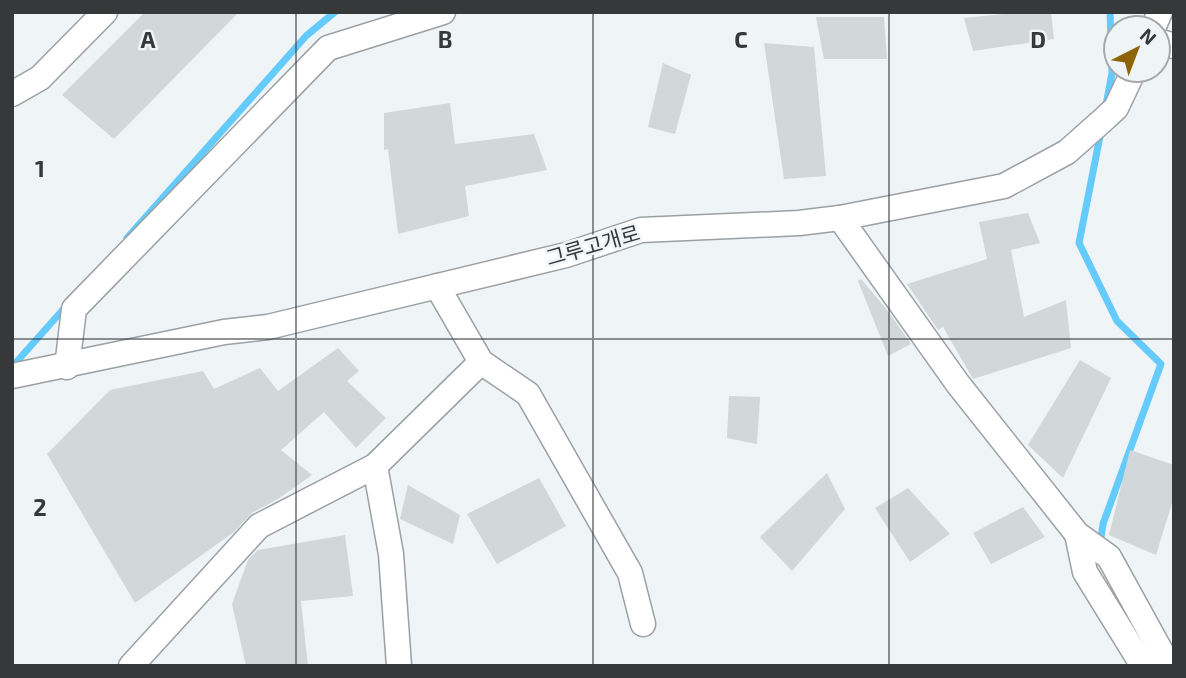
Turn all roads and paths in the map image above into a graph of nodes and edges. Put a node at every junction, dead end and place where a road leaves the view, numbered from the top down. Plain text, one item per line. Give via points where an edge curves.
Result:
1 (105, 12) edge
2 (443, 12) edge
3 (1127, 84) edge
4 (12, 94) edge
5 (840, 218) junction
6 (437, 286) junction
7 (481, 362) junction
8 (56, 369) junction
9 (12, 376) edge
10 (374, 466) junction
11 (1081, 537) junction
12 (643, 624) dead end
13 (131, 666) edge
14 (399, 666) edge
15 (1143, 666) edge
16 (1169, 666) edge

1 - 4 street via 40,78
2 - 8 street via 328,48 74,309
3 - 5 street, 그루고개로 via 1116,108 1067,152 1004,186
5 - 6 street, 그루고개로 via 641,230 566,255
5 - 11 street via 958,384
6 - 7 street
6 - 8 street, 그루고개로 via 268,327 224,332
7 - 10 street
7 - 12 street via 528,394 630,573
8 - 9 street, 그루고개로
10 - 13 street via 259,526
10 - 14 street via 391,554
11 - 15 street via 1085,572
11 - 16 street via 1109,557

